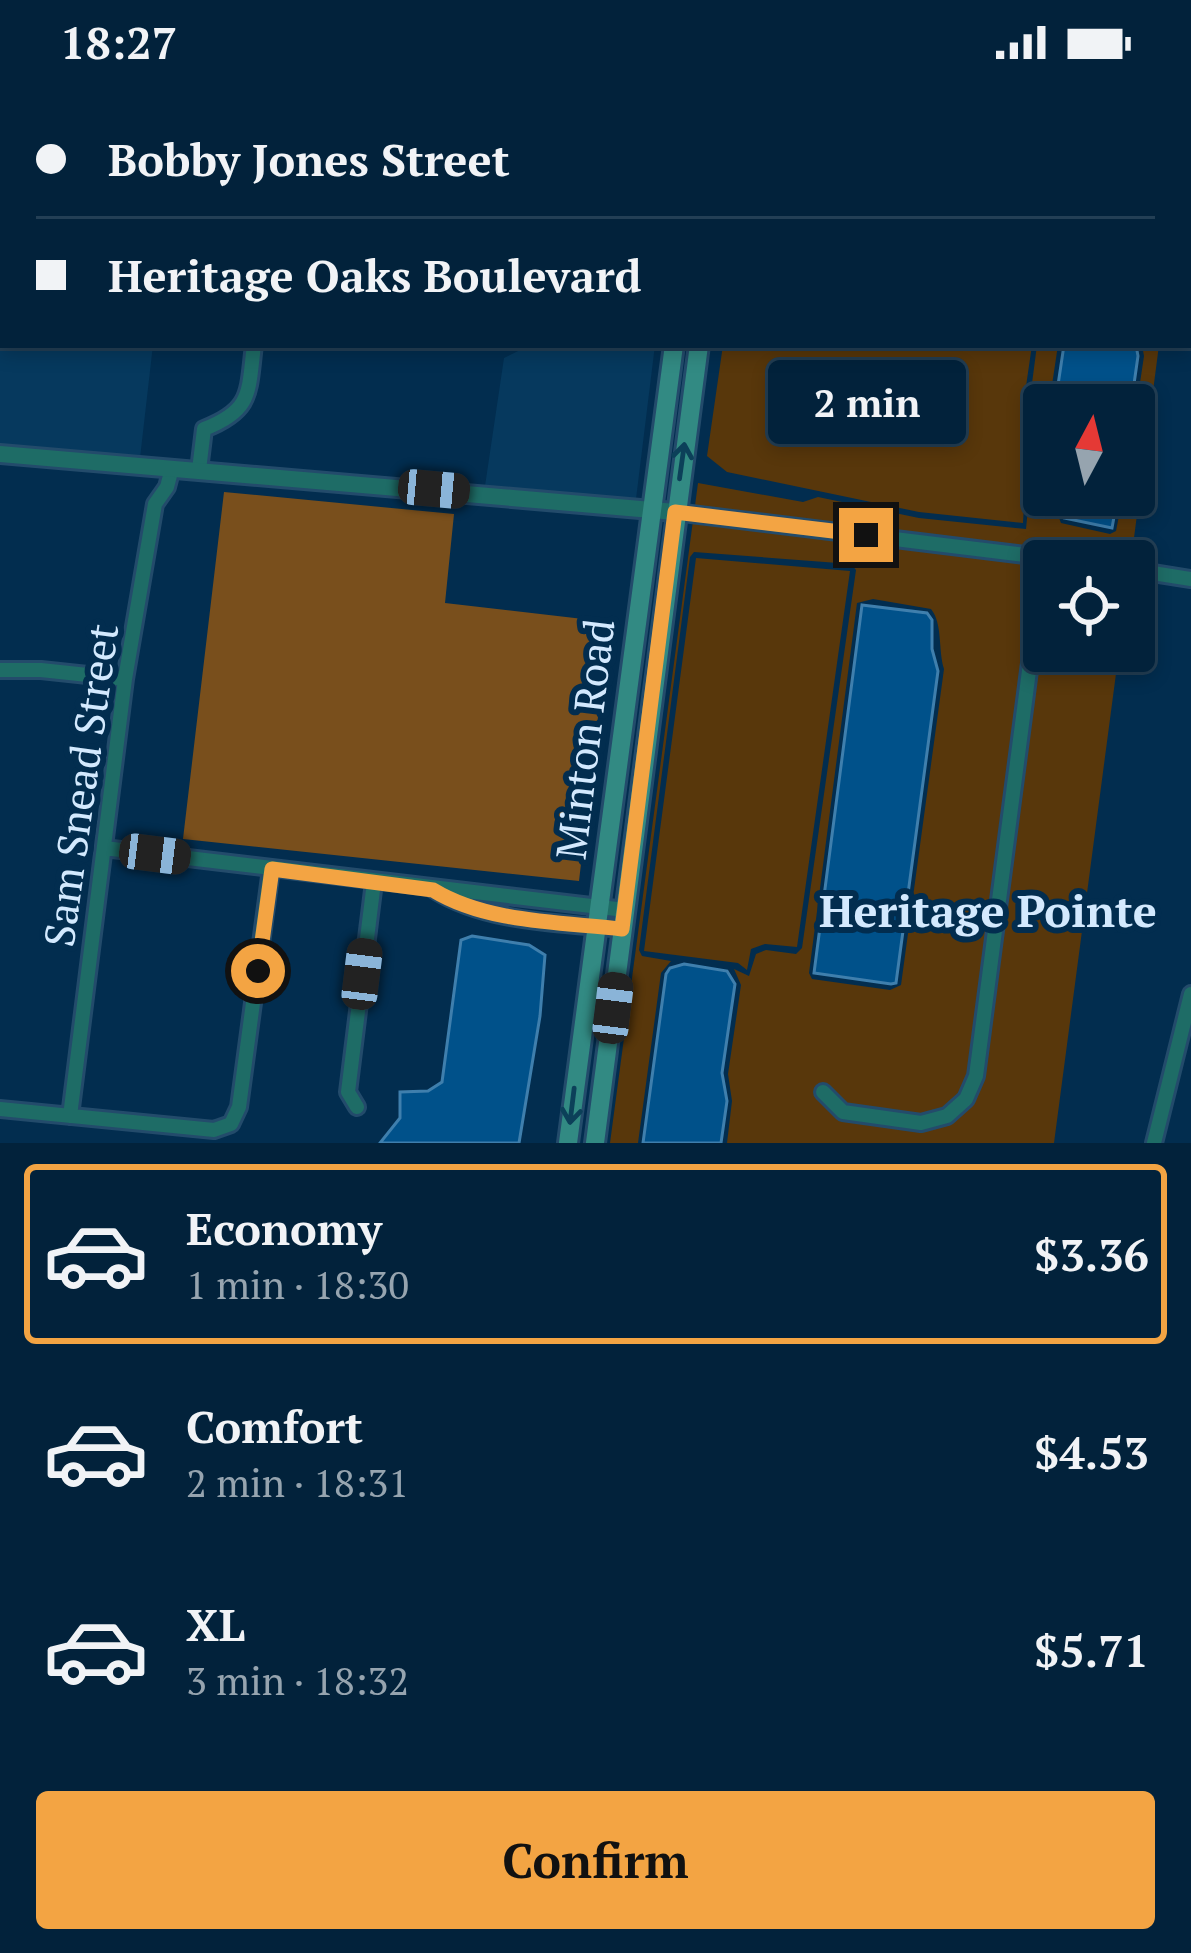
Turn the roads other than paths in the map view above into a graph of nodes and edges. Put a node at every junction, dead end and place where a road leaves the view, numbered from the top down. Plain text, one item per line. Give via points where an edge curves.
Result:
1 (254, 348) edge
2 (674, 348) edge
3 (698, 348) edge
4 (0, 454) edge
5 (172, 468) junction
6 (199, 470) junction
7 (650, 508) junction
8 (675, 512) junction
9 (1023, 554) edge
10 (1155, 574) edge
11 (1191, 580) edge
12 (0, 670) edge
13 (1028, 672) edge
14 (125, 679) junction
15 (104, 848) junction
16 (272, 869) junction
17 (374, 882) junction
18 (433, 890) junction
19 (482, 892) junction
20 (532, 898) junction
21 (478, 910) junction
22 (597, 916) junction
23 (529, 918) junction
24 (624, 920) junction
25 (1191, 994) edge
26 (824, 1092) dead end
27 (357, 1107) dead end
28 (0, 1109) edge
29 (70, 1116) junction
30 (568, 1143) edge
31 (595, 1143) edge
32 (1154, 1143) edge

1 - 6 street via 248,394 231,419 204,429
2 - 7 main road, Minton Road
8 -> 3 main road, Minton Road
4 - 5 street
5 - 6 street
5 - 14 street, Sam Snead Street via 155,505
6 - 7 street
7 - 8 street
7 - 22 main road, Minton Road
8 - 9 street
8 - 24 main road, Minton Road
10 - 11 street
12 - 14 street
13 - 26 street via 976,1076 966,1099 921,1124 843,1112
14 - 15 street, Sam Snead Street
15 - 16 street
15 - 29 street, Sam Snead Street
16 - 17 street
16 - 29 street via 231,1124 214,1130
17 - 18 street
17 - 27 street via 348,1092
18 - 19 street
18 - 21 street
19 - 20 street
19 - 21 street
20 - 22 street
20 - 23 street
21 - 23 street
22 - 23 street
22 - 24 street
22 -> 30 main road, Minton Road
24 - 31 main road, Minton Road
25 - 32 street
28 - 29 street

